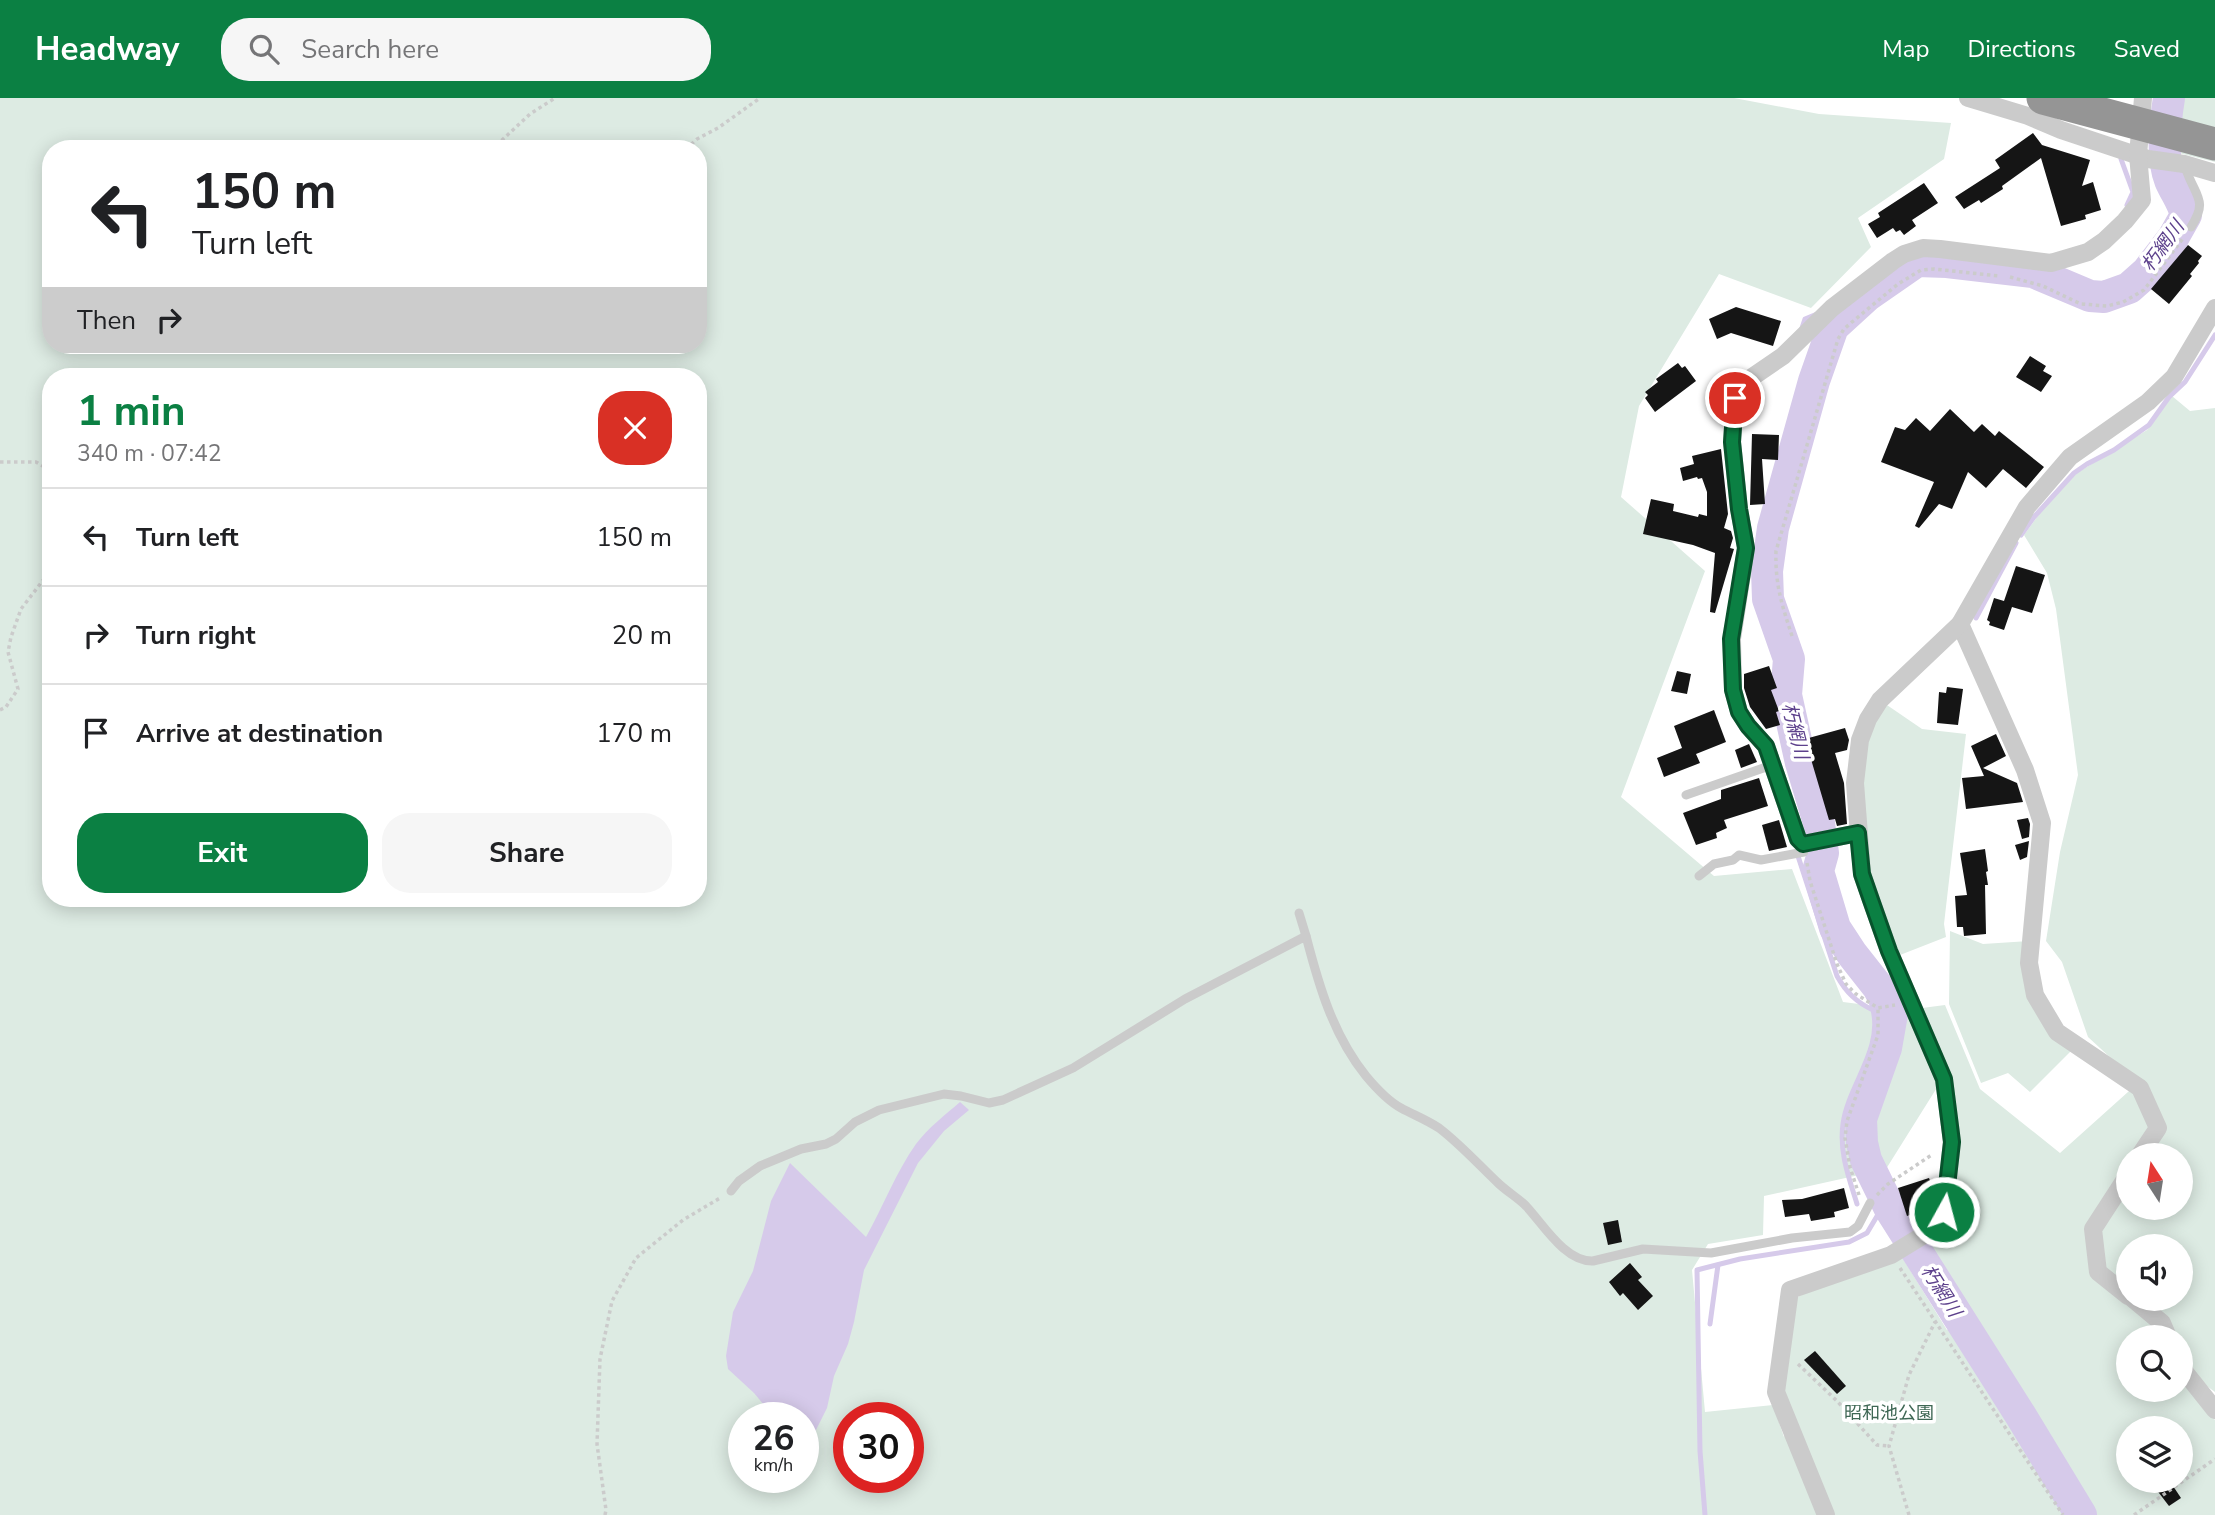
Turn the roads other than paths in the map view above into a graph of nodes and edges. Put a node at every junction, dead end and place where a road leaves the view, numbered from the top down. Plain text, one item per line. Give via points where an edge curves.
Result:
1 (1968, 98) edge
2 (2043, 98) edge
3 (2143, 98) edge
4 (2215, 144) edge
5 (2143, 157) junction
6 (2186, 165) junction
7 (2215, 173) edge
8 (2191, 227) road end
9 (2215, 308) edge
10 (1959, 624) junction
11 (1769, 766) junction
12 (1686, 795) dead end
13 (1858, 833) junction
14 (1809, 848) junction
15 (1699, 876) dead end
16 (1299, 913) dead end
17 (1306, 936) junction
18 (2148, 1143) edge
19 (731, 1191) road end
20 (2116, 1194) edge
21 (1869, 1205) road end
22 (2116, 1286) edge
23 (2147, 1311) edge
24 (2163, 1325) edge
25 (2193, 1382) edge
26 (2215, 1410) edge
27 (1826, 1515) edge

1 - 5 street
2 - 4 highway, bridge
3 - 5 street
5 - 6 street
5 - 11 street via 2142,200 2111,235 2088,252 2051,263 1940,249 1904,254 1832,308 1783,356 1745,382 1735,398 1732,442 1746,548 1731,639 1733,690 1739,712 1766,746
6 - 7 street
6 - 8 lane via 2201,202
9 - 10 street via 2174,377 2148,402 2070,457 2027,508
10 - 13 street via 1880,700 1868,719 1860,740 1855,783
10 - 18 street via 2025,770 2042,823 2029,962 2035,995 2057,1032 2140,1088 2158,1128
11 - 12 lane
11 - 14 street via 1798,839
13 - 14 street
13 - 27 street via 1862,874 1871,900 1944,1079 1952,1142 1944,1212 1927,1233 1891,1255 1790,1290 1776,1392
14 - 15 lane via 1761,860 1739,855 1714,864
16 - 17 lane
17 - 19 lane via 1185,999 1073,1068 1003,1100 989,1103 944,1094 879,1110 826,1144 760,1166
17 - 21 lane via 1321,994 1367,1077 1400,1108 1427,1120 1461,1146 1578,1259 1593,1261 1643,1248 1711,1253 1850,1232
20 - 22 street via 2093,1229 2098,1272
23 - 24 street
25 - 26 street

